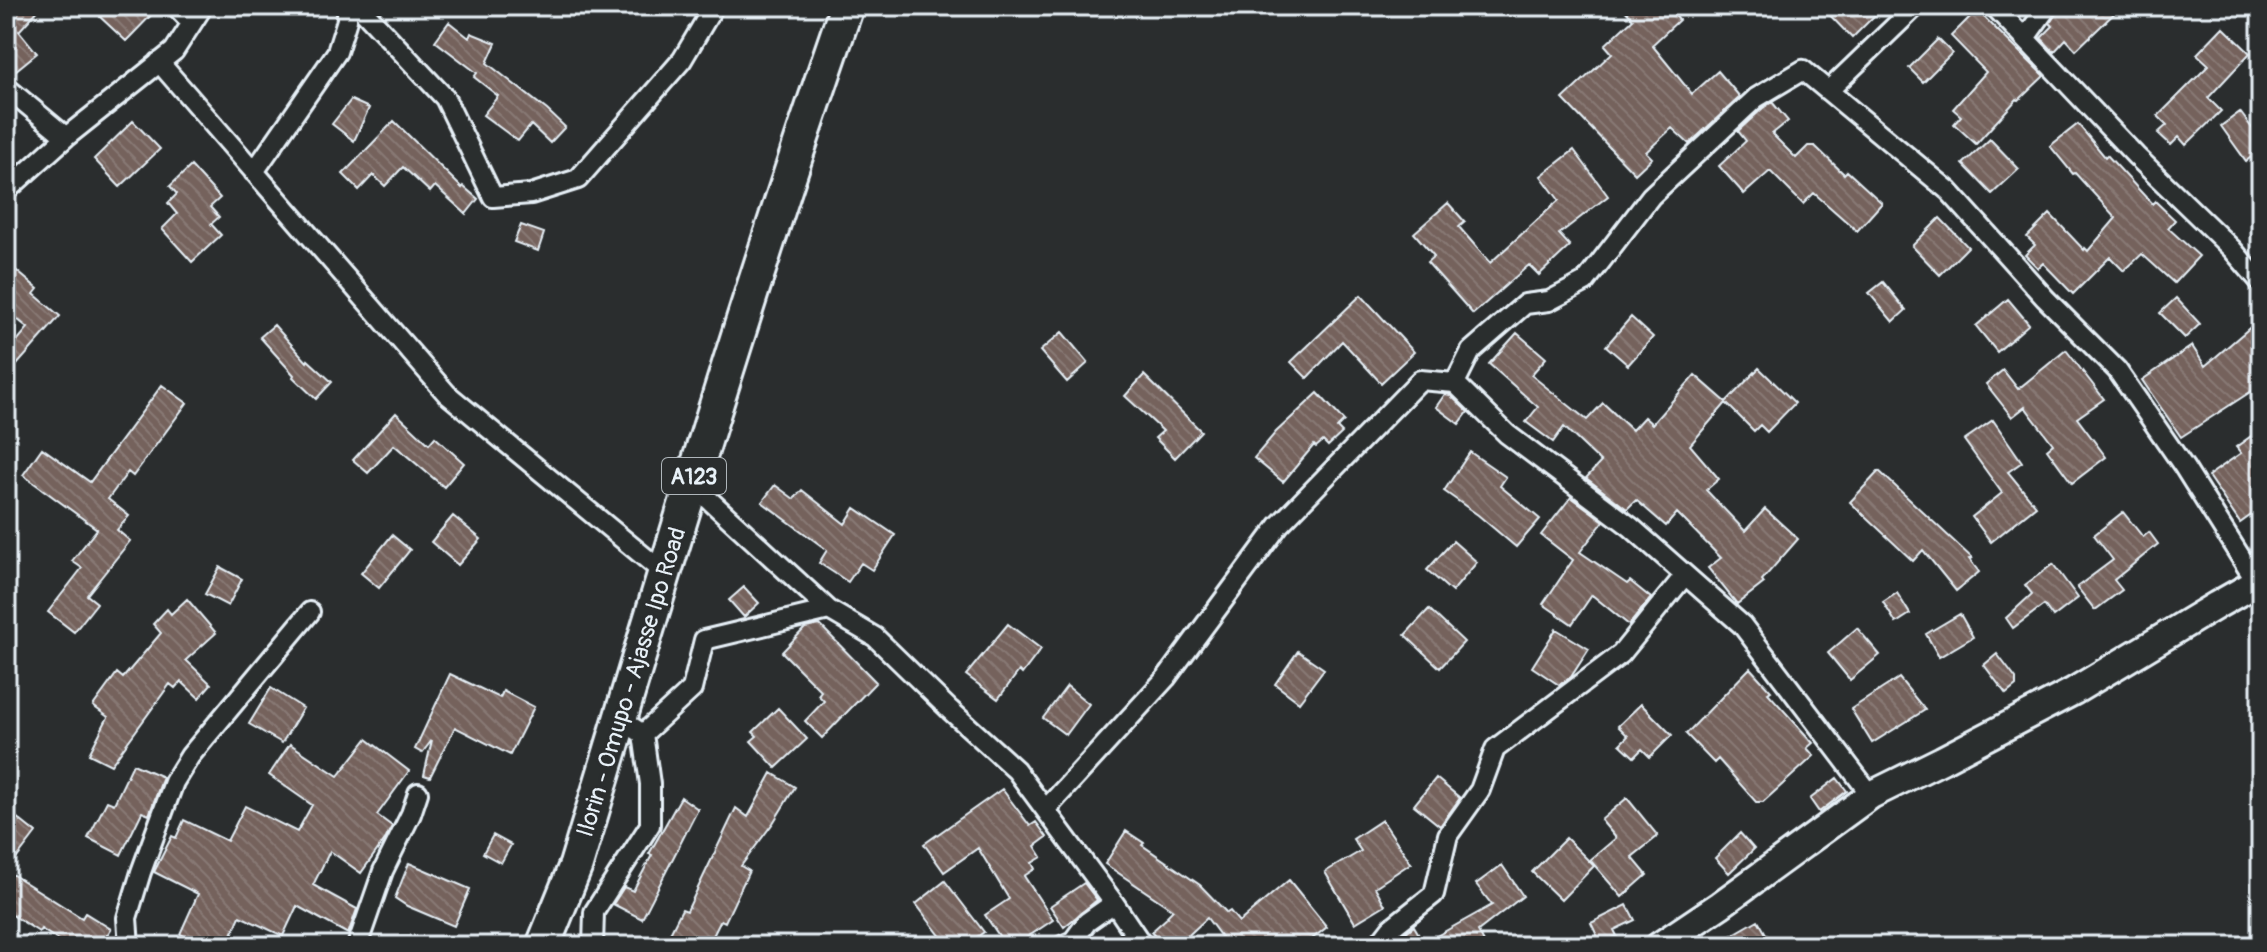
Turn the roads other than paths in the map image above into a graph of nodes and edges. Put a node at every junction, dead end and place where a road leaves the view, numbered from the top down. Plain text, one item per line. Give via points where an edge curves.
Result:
1 (176, 6) edge
2 (203, 6) edge
3 (347, 6) edge
4 (359, 6) edge
5 (714, 6) edge
6 (847, 6) edge
7 (1916, 6) edge
8 (1994, 6) edge
9 (2048, 6) edge
10 (192, 23) junction
11 (2025, 38) junction
12 (159, 62) junction
13 (6, 87) edge
14 (1828, 91) junction
15 (66, 137) junction
16 (254, 172) junction
17 (6, 191) edge
18 (2261, 283) edge
19 (1455, 383) junction
20 (692, 484) junction
21 (664, 573) junction
22 (1685, 575) junction
23 (2259, 582) edge
24 (829, 610) junction
25 (310, 612) dead end
26 (631, 726) junction
27 (418, 793) dead end
28 (1871, 795) junction
29 (1046, 809) junction
30 (1114, 903) junction
31 (129, 946) edge
32 (357, 946) edge
33 (543, 946) edge
34 (593, 946) edge
35 (1062, 946) edge
36 (1143, 946) edge
37 (1377, 946) edge
38 (1659, 946) edge

1 - 10 street
2 - 10 street
3 - 16 street via 337,52
4 - 5 street via 445,98 493,197 531,194 578,179 682,60
6 - 20 highway, Ilorin - Omupo - Ajasse Ipo Road / A123
7 - 14 street
8 - 11 street
9 - 11 street
10 - 12 street via 174,51
11 - 18 street
12 - 15 street
12 - 16 street
13 - 15 street
14 - 19 street via 1803,70 1756,98 1651,196 1585,282 1549,301 1525,304 1471,351
14 - 23 street via 1949,191 2117,370
15 - 17 street
16 - 21 street via 447,394
19 - 22 street via 1507,434 1631,527
19 - 29 street via 1420,380 1279,525 1166,678
20 - 21 highway, Ilorin - Omupo - Ajasse Ipo Road / A123
20 - 24 street
21 - 26 highway, Ilorin - Omupo - Ajasse Ipo Road / A123
22 - 28 street via 1742,625
22 - 37 street via 1621,654 1495,749 1480,790 1448,835 1434,894
23 - 28 street via 2074,691
24 - 26 street via 704,640 692,689
24 - 29 street via 875,637 1016,770
25 - 31 street via 174,782 127,918
26 - 33 highway, Ilorin - Omupo - Ajasse Ipo Road / A123
26 - 34 street via 650,784 650,825 594,912
27 - 32 street
28 - 38 street
29 - 30 street
30 - 35 street
30 - 36 street

